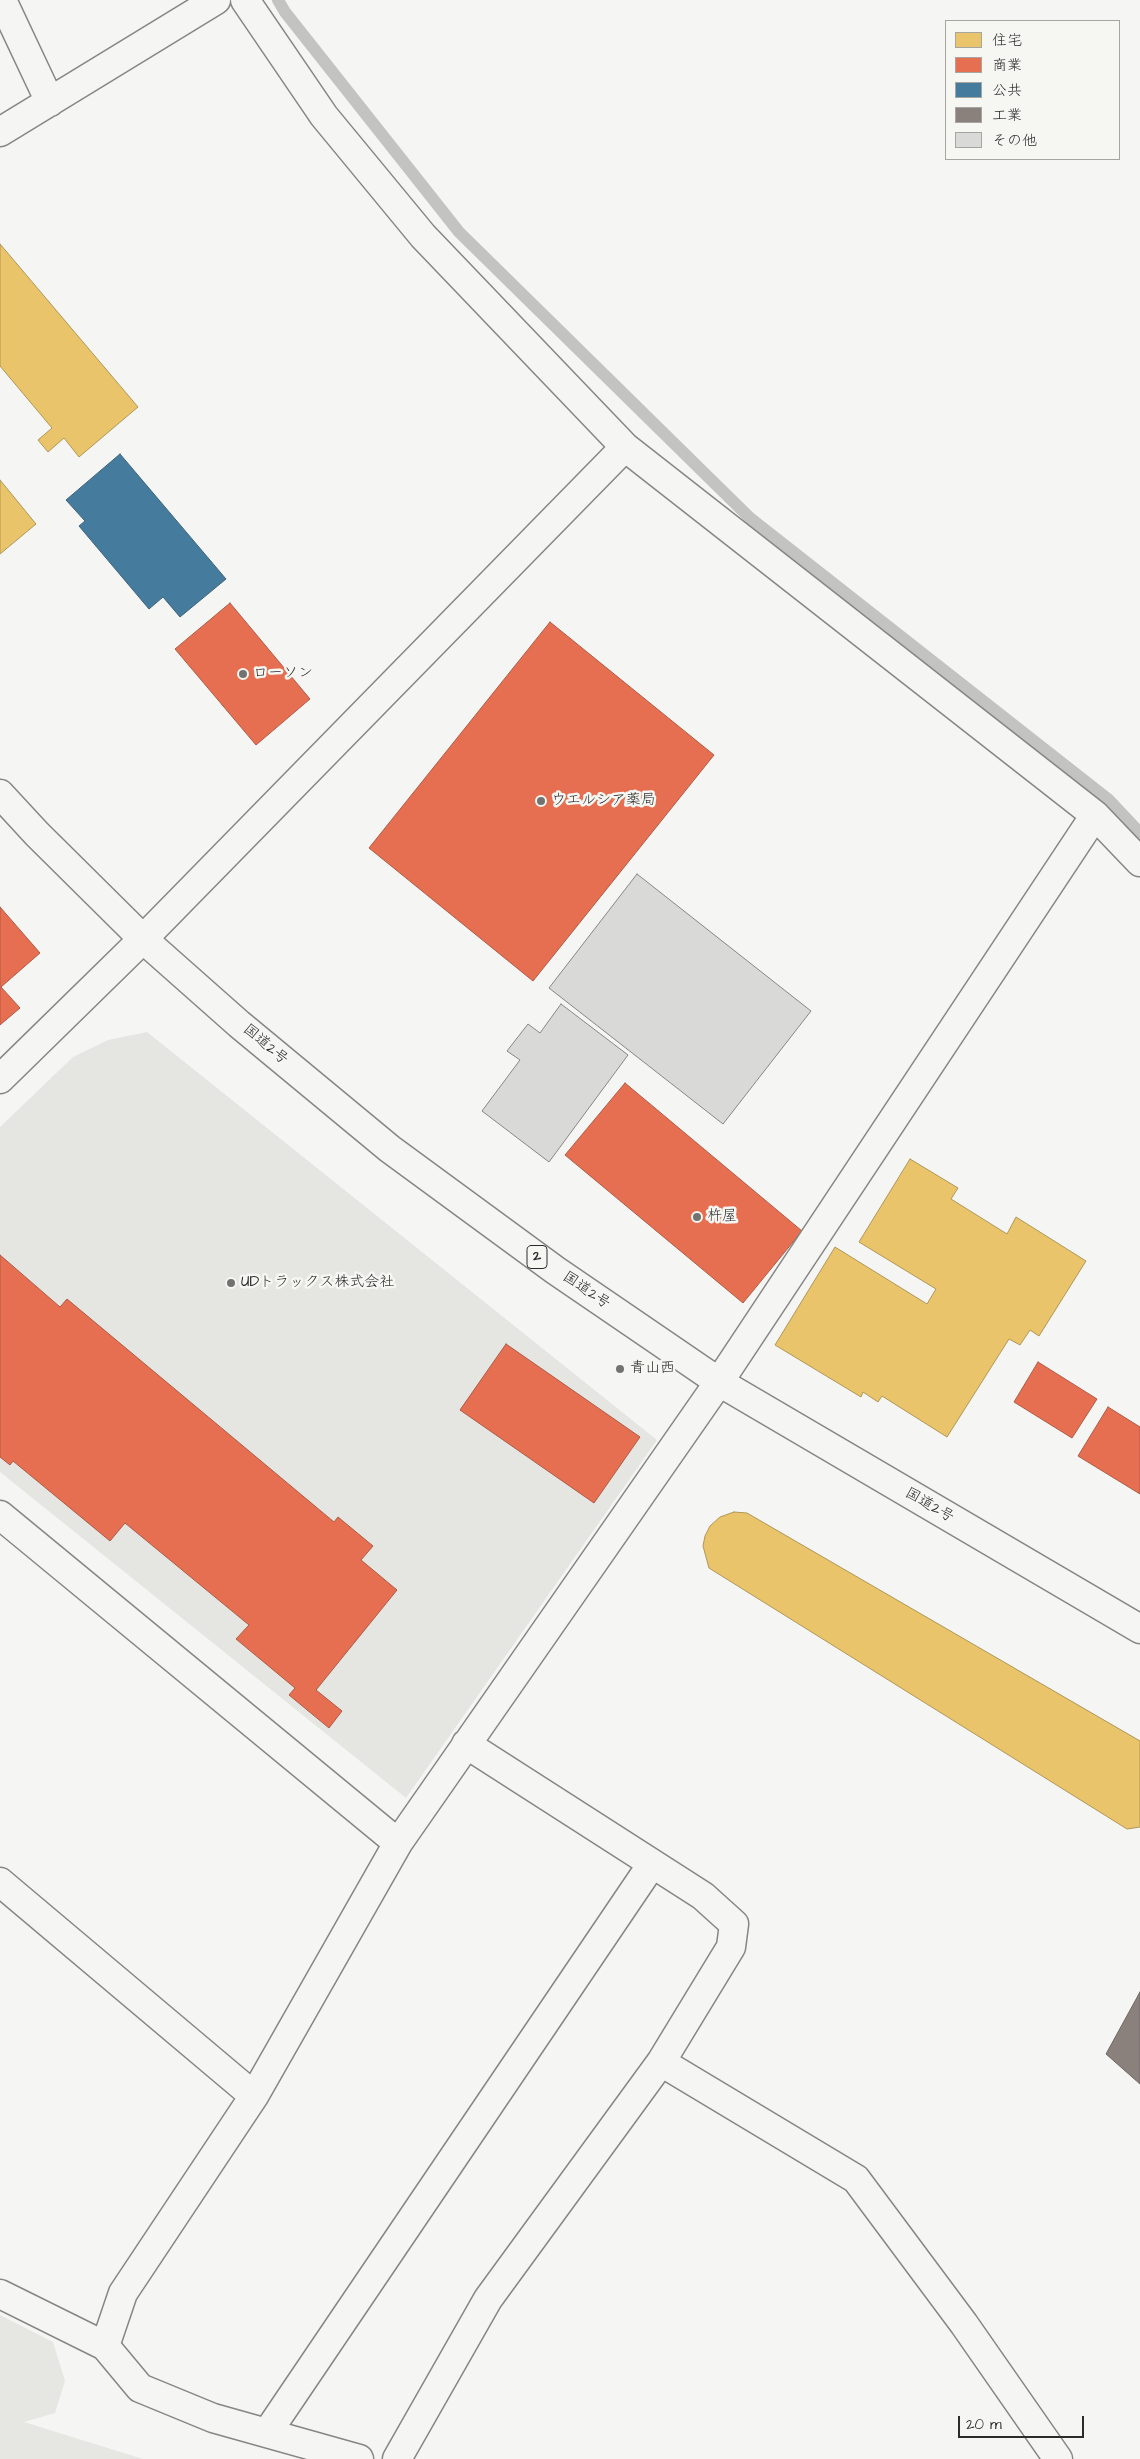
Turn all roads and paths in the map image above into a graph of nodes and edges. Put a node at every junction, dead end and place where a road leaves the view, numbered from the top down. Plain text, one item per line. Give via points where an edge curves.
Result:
1 (2, 0) edge
2 (216, 0) edge
3 (245, 0) edge
4 (50, 102) junction
5 (0, 132) edge
6 (625, 447) junction
7 (0, 794) edge
8 (1095, 815) junction
9 (1140, 862) edge
10 (143, 939) junction
11 (0, 1079) edge
12 (718, 1382) junction
13 (0, 1515) edge
14 (1140, 1629) edge
15 (466, 1744) junction
16 (398, 1843) junction
17 (652, 1864) junction
18 (0, 1882) edge
19 (661, 2062) junction
20 (254, 2096) junction
21 (0, 2294) edge
22 (106, 2346) junction
23 (267, 2433) junction
24 (359, 2459) edge
25 (397, 2459) edge
26 (1058, 2459) edge

1 - 4 main road
2 - 4 main road
3 - 6 main road via 324,116 423,236
4 - 5 main road
6 - 8 main road
6 - 10 main road
7 - 10 main road, 国道2号 / 2
8 - 9 main road
8 - 12 main road
10 - 11 main road
10 - 12 main road, 国道2号 / 2 via 239,1024 390,1148 555,1270
12 - 14 main road, 国道2号 / 2
12 - 15 main road
13 - 16 main road
15 - 16 main road
15 - 17 main road
16 - 20 main road
17 - 19 main road via 702,1896 734,1924 731,1947
17 - 23 main road
18 - 20 main road
19 - 25 main road via 488,2300
19 - 26 main road via 856,2179 964,2324
20 - 22 main road via 123,2293
21 - 22 main road
22 - 23 main road via 140,2388 213,2418
23 - 24 main road

